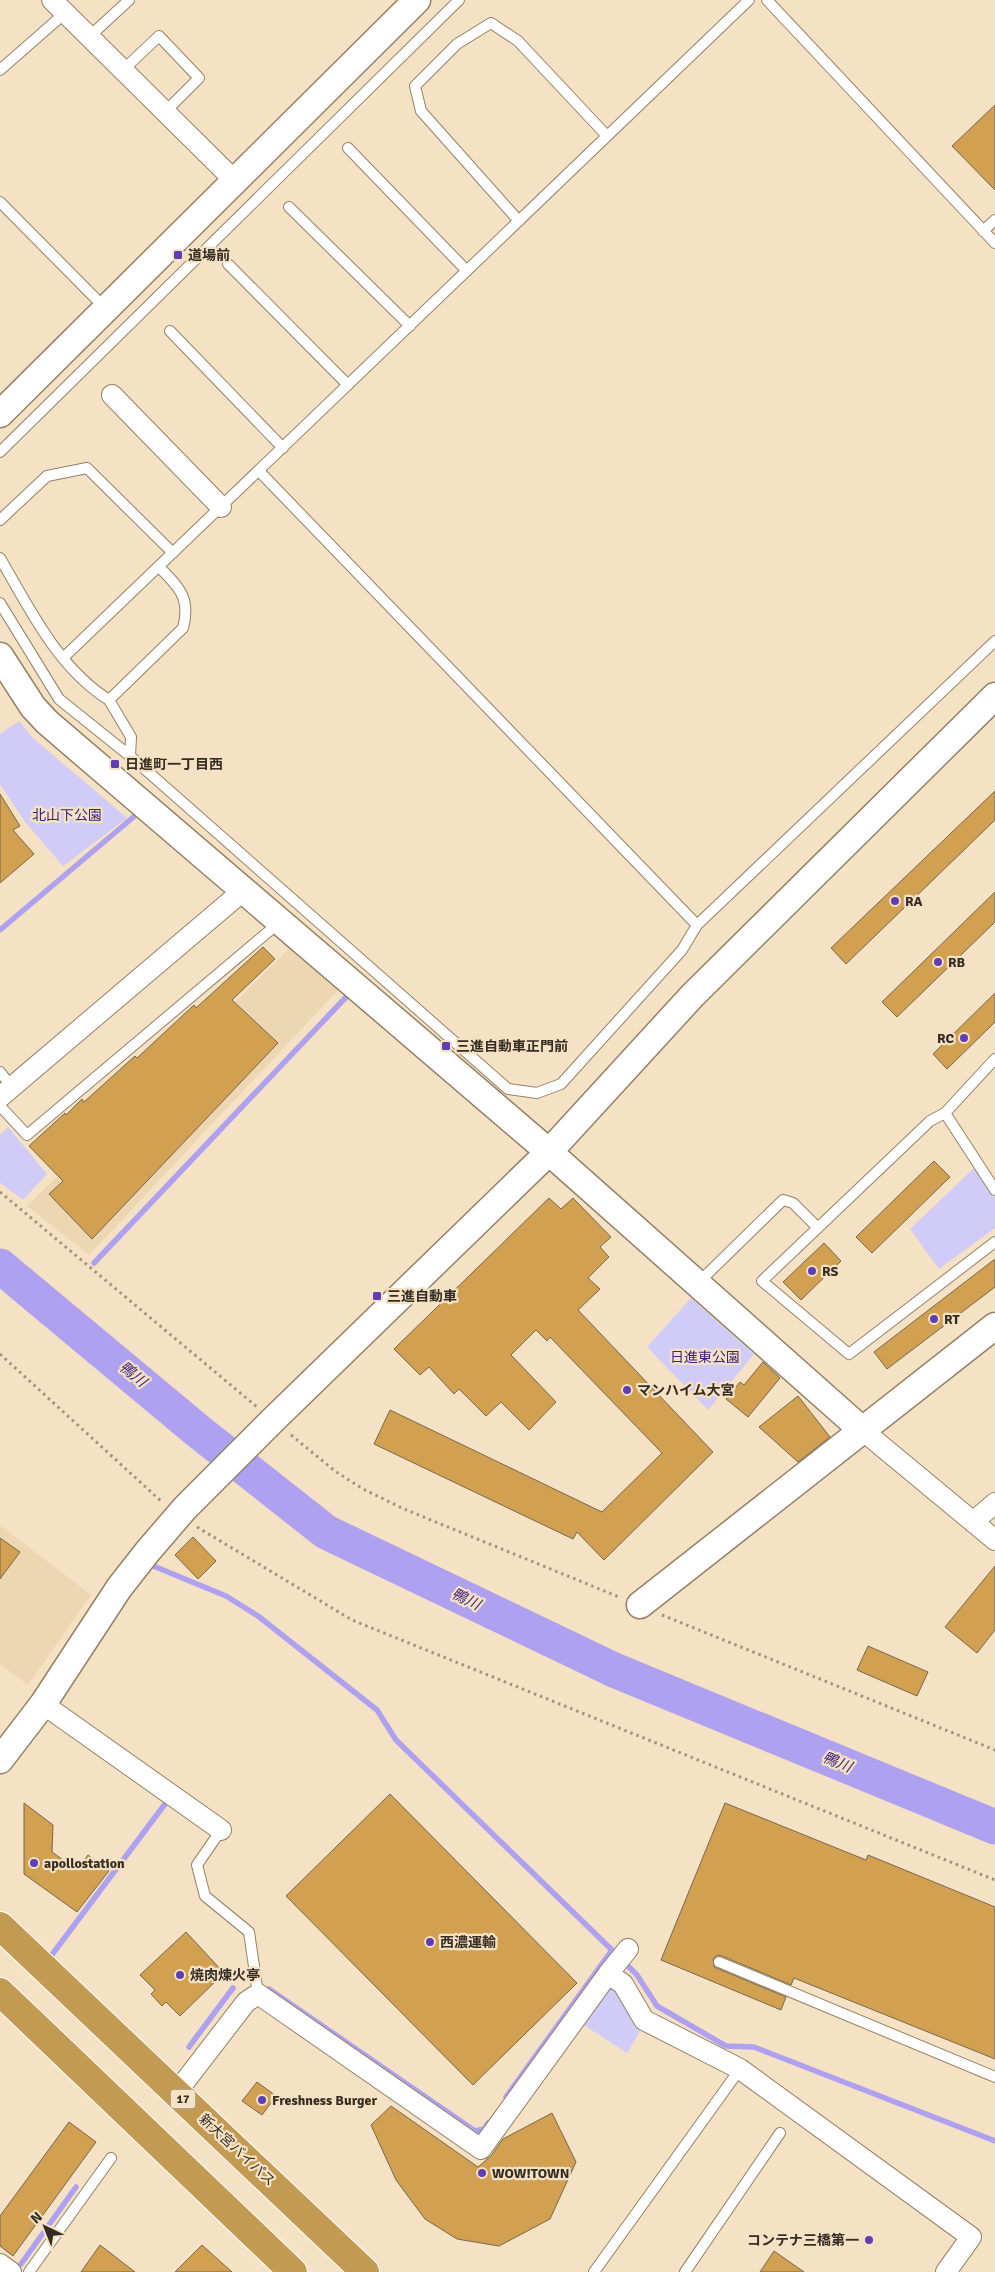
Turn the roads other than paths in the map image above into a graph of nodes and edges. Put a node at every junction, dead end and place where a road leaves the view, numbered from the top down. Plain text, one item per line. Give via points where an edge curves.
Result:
1 (129, 0) edge
2 (417, 0) edge
3 (459, 0) edge
4 (749, 0) edge
5 (767, 0) edge
6 (58, 6) edge
7 (89, 37) junction
8 (0, 70) edge
9 (123, 70) junction
10 (165, 112) junction
11 (607, 136) junction
12 (348, 148) dead end
13 (235, 180) junction
14 (0, 202) edge
15 (288, 207) dead end
16 (995, 220) edge
17 (519, 221) junction
18 (983, 231) junction
19 (995, 244) edge
20 (228, 264) dead end
21 (467, 271) junction
22 (105, 309) junction
23 (410, 326) junction
24 (170, 331) dead end
25 (348, 385) junction
26 (112, 395) dead end
27 (6, 405) edge
28 (283, 448) junction
29 (0, 452) edge
30 (259, 471) junction
31 (221, 507) junction
32 (0, 520) edge
33 (173, 553) junction
34 (0, 558) edge
35 (158, 567) junction
36 (0, 603) edge
37 (995, 641) edge
38 (0, 656) edge
39 (63, 658) junction
40 (995, 696) edge
41 (109, 700) junction
42 (130, 756) junction
43 (244, 890) junction
44 (280, 921) junction
45 (698, 925) junction
46 (995, 1059) edge
47 (4, 1085) edge
48 (0, 1106) edge
49 (945, 1113) junction
50 (549, 1152) junction
51 (995, 1190) edge
52 (818, 1228) junction
53 (995, 1242) edge
54 (698, 1283) junction
55 (994, 1328) edge
56 (861, 1430) junction
57 (995, 1503) edge
58 (973, 1522) junction
59 (995, 1540) edge
60 (640, 1606) dead end
61 (43, 1704) junction
62 (0, 1760) edge
63 (221, 1830) joint
64 (0, 1926) edge
65 (628, 1950) dead end
66 (719, 1962) dead end
67 (608, 1974) junction
68 (0, 1992) edge
69 (258, 1994) junction
70 (740, 2069) junction
71 (995, 2078) edge
72 (176, 2092) junction
73 (780, 2134) dead end
74 (111, 2158) dead end
75 (0, 2264) edge
76 (11, 2272) edge
77 (29, 2272) edge
78 (293, 2272) edge
79 (365, 2272) edge
80 (594, 2272) edge
81 (685, 2272) edge
82 (946, 2272) edge

1 - 7 lane
2 - 13 street
3 - 29 lane
4 - 11 lane
5 - 18 lane
6 - 7 street
6 - 8 lane
7 - 9 street
9 - 10 street
9 - 10 lane via 159,36 199,78
10 - 13 street
11 - 17 lane
11 - 17 lane via 518,41 491,23 456,44 415,86 421,111
12 - 21 lane
13 - 22 street
14 - 22 lane
15 - 23 lane
16 - 18 lane
17 - 21 lane
18 - 19 lane
20 - 25 lane
21 - 23 lane
22 - 27 street
23 - 25 lane
24 - 28 lane
25 - 28 lane
26 - 31 street
28 - 30 lane
30 - 31 lane
30 - 45 lane
31 - 33 lane
32 - 33 lane via 47,476 87,468
33 - 35 lane
34 - 39 lane via 46,637
35 - 39 lane
35 - 41 lane via 187,602 183,628
36 - 42 lane via 59,698
37 - 45 lane
38 - 43 street via 39,715
39 - 41 lane via 92,689
40 - 50 street via 699,989
41 - 42 lane via 131,737
42 - 45 lane via 508,1089 537,1094 561,1084 682,950
43 - 44 street
43 - 47 street
44 - 48 lane via 27,1135
44 - 50 street
46 - 49 lane
49 - 51 lane
49 - 52 lane via 930,1121
50 - 54 street
50 - 61 street via 181,1512 119,1588
52 - 53 lane via 762,1280 848,1354
52 - 54 lane via 793,1203 783,1200
54 - 56 street
55 - 56 street
56 - 58 street
56 - 60 street
57 - 58 street
58 - 59 street
61 - 62 street
61 - 63 street
63 - 69 lane via 197,1865 205,1896 249,1932
64 - 72 highway, 新大宮バイパス / 17
65 - 67 street
66 - 71 lane
67 - 69 street via 481,2149
67 - 70 street via 623,1984 644,2020
68 - 78 highway
69 - 72 street via 246,2002
70 - 80 lane
70 - 82 street via 971,2237
72 - 79 highway, 新大宮バイパス / 17
73 - 81 lane
74 - 77 lane
75 - 76 street

